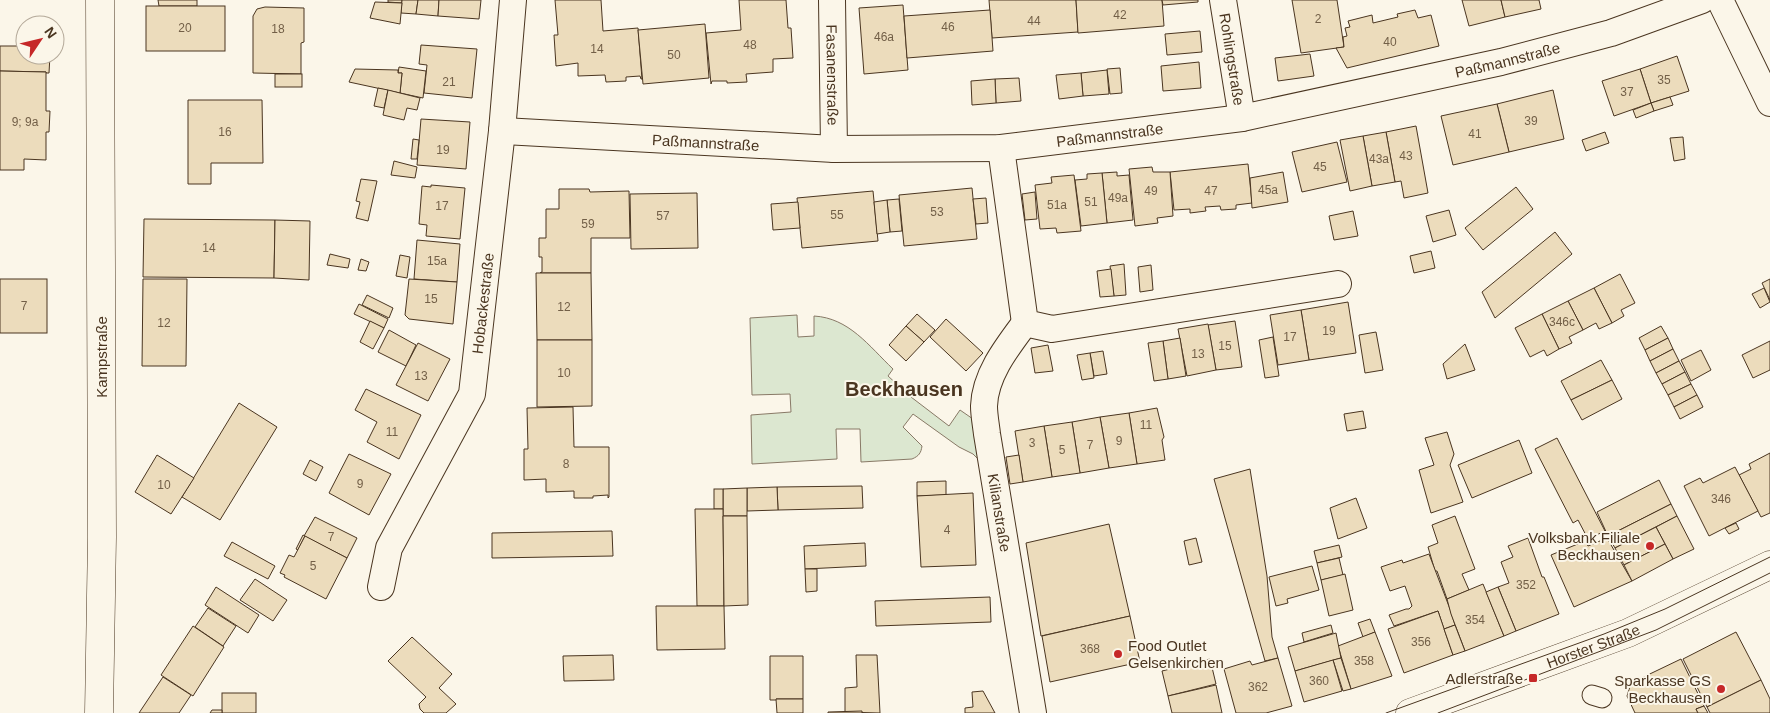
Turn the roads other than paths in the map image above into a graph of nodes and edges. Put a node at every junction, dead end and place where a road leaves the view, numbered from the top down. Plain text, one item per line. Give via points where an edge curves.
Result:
1 (100, 0) edge
2 (513, 0) edge
3 (832, 0) edge
4 (1223, 0) edge
5 (1702, 0) edge
6 (1720, 0) edge
7 (1770, 103) edge
8 (1242, 118) junction
9 (502, 132) junction
10 (1001, 148) junction
11 (834, 149) junction
12 (1338, 284) dead end
13 (1025, 323) junction
14 (1770, 565) edge
15 (382, 587) dead end
16 (99, 713) edge
17 (1033, 713) edge
18 (1410, 713) edge

1 - 16 street, Kampstraße via 102,537
2 - 9 street, Hobackestraße
3 - 11 street, Fasanenstraße
4 - 8 street, Rohlingstraße
5 - 8 street, Paßmannstraße via 1611,33 1501,62
6 - 7 street
8 - 10 street, Paßmannstraße
9 - 11 street, Paßmannstraße
9 - 15 street, Hobackestraße via 472,394 389,548
10 - 11 street, Paßmannstraße
10 - 13 street
12 - 13 street via 1052,329
13 - 17 street, Kilianstraße via 992,372 984,405
14 - 18 street, Horster Straße via 1628,633

